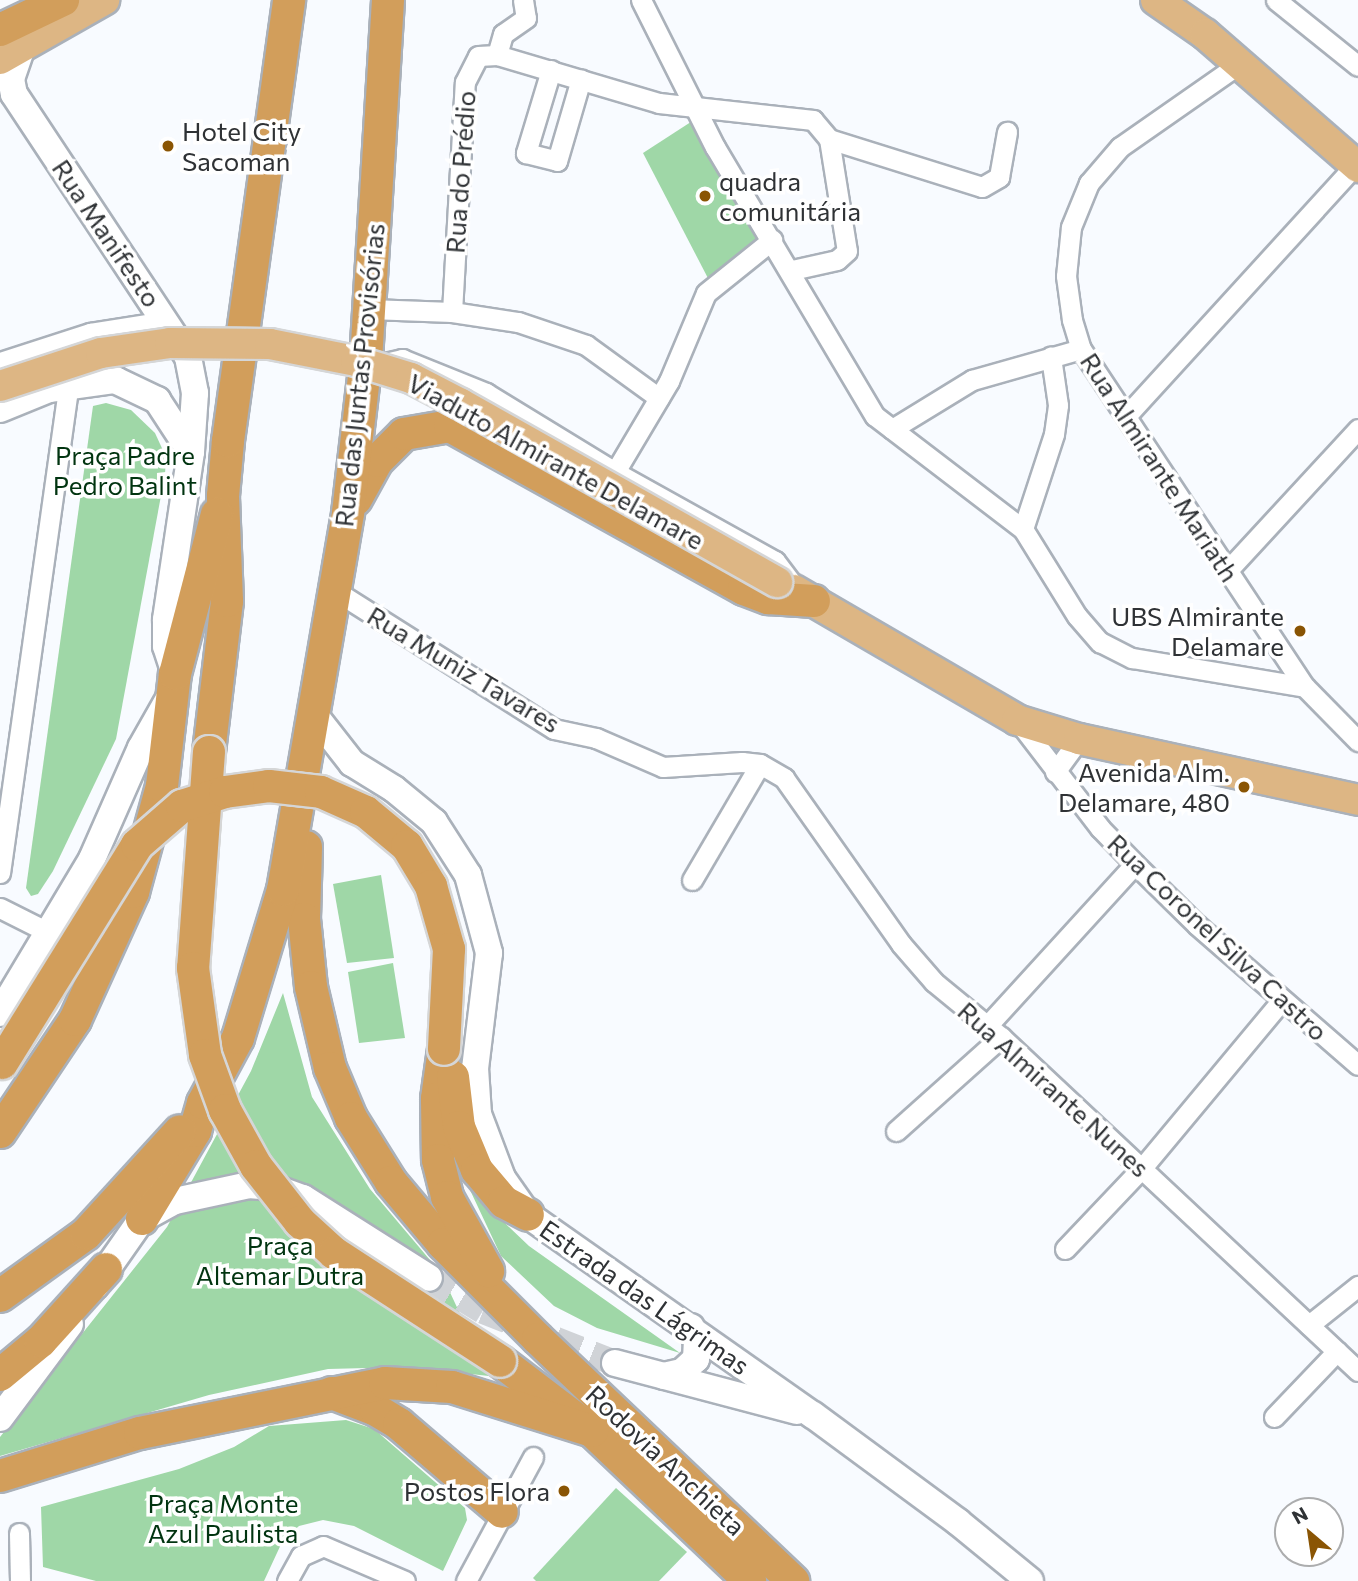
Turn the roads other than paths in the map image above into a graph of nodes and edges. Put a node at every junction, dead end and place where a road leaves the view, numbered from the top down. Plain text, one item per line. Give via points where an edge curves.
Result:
1 (63, 0) edge
2 (104, 0) edge
3 (289, 0) edge
4 (388, 0) edge
5 (641, 0) edge
6 (1156, 0) edge
7 (1276, 0) edge
8 (524, 9) edge
9 (11, 43) edge
10 (497, 55) junction
11 (1239, 64) junction
12 (1358, 66) edge
13 (551, 70) junction
14 (581, 79) junction
15 (692, 104) junction
16 (1007, 132) dead end
17 (825, 134) junction
18 (1357, 165) edge
19 (772, 240) junction
20 (792, 270) junction
21 (369, 309) junction
22 (452, 312) junction
23 (166, 321) junction
24 (1081, 349) junction
25 (1051, 358) junction
26 (0, 362) edge
27 (365, 369) junction
28 (69, 384) junction
29 (0, 386) edge
30 (659, 398) junction
31 (0, 409) edge
32 (1127, 415) junction
33 (892, 429) junction
34 (1358, 429) edge
35 (191, 452) junction
36 (615, 472) junction
37 (223, 496) junction
38 (348, 513) junction
39 (1023, 529) junction
40 (1228, 570) junction
41 (334, 590) junction
42 (797, 592) junction
43 (174, 683) junction
44 (1306, 687) junction
45 (312, 712) junction
46 (1017, 720) junction
47 (1079, 738) junction
48 (1358, 741) edge
49 (307, 748) junction
50 (760, 764) junction
51 (1055, 772) junction
52 (1358, 800) edge
53 (1135, 864) junction
54 (0, 873) edge
55 (691, 880) dead end
56 (0, 908) edge
57 (48, 932) junction
58 (1281, 1001) junction
59 (0, 1013) edge
60 (994, 1032) junction
61 (443, 1054) junction
62 (1, 1065) edge
63 (1358, 1065) edge
64 (203, 1103) junction
65 (896, 1130) dead end
66 (0, 1132) edge
67 (1142, 1168) junction
68 (528, 1215) junction
69 (142, 1219) junction
70 (1065, 1248) dead end
71 (106, 1269) junction
72 (429, 1278) tunnel mouth
73 (1358, 1286) edge
74 (0, 1296) edge
75 (1309, 1325) junction
76 (691, 1327) junction
77 (538, 1339) junction
78 (1337, 1351) junction
79 (615, 1363) tunnel mouth
80 (1358, 1371) edge
81 (0, 1375) edge
82 (664, 1376) junction
83 (327, 1391) junction
84 (813, 1415) junction
85 (1274, 1417) dead end
86 (0, 1418) edge
87 (592, 1431) junction
88 (533, 1457) dead end
89 (2, 1483) edge
90 (502, 1512) junction
91 (19, 1533) dead end
92 (20, 1581) edge
93 (287, 1581) edge
94 (405, 1581) edge
95 (466, 1581) edge
96 (750, 1581) edge
97 (793, 1581) edge
98 (1030, 1581) edge

1 - 9 highway
2 - 9 main road
3 - 37 highway
4 - 21 highway, Rua das Juntas Provisórias
5 - 15 street
6 - 11 main road
7 - 12 street
8 - 10 street via 503,34
9 - 23 main road, Rua Manifesto via 14,94
10 - 13 street
10 - 22 street, Rua do Prédio via 478,57 465,82
11 - 18 main road
11 - 24 street, Rua Almirante Mariath via 1120,147 1088,183 1071,227 1066,276
13 - 14 street
13 - 14 street via 526,153 557,162
14 - 15 street via 659,103
15 - 17 street via 813,120
15 - 19 street
16 - 17 street via 999,177 982,187
17 - 20 street via 846,251 837,260
18 - 32 street
19 - 20 street
19 - 30 street via 706,293
20 - 33 street via 875,416
21 - 22 street
21 - 27 highway, Rua das Juntas Provisórias
22 - 30 street via 518,322 586,345
23 - 26 street via 90,333
23 - 35 main road, Rua Manifesto via 188,357 193,378
24 - 25 street
24 - 32 street, Rua Almirante Mariath
25 - 33 street via 972,380
25 - 39 street via 1058,405 1054,434
27 - 36 street via 392,360 413,363 486,393
27 - 38 highway, Rua das Juntas Provisórias
28 - 31 main road
28 - 35 main road via 115,380 136,386 172,416
28 - 54 street
29 - 42 main road, Viaduto Almirante Delamare, bridge via 101,353 170,344 270,344 356,361 411,378 461,404
30 - 36 street
32 - 40 street, Rua Almirante Mariath
33 - 39 street
34 - 40 street
35 - 43 main road via 166,620
36 - 42 street via 775,561
37 - 43 highway
37 - 87 highway, Rodovia Anchieta, bridge via 227,601 209,752 193,968 205,1055 225,1111 256,1166 308,1230 334,1253 500,1361
38 - 41 highway, Rua das Juntas Provisórias
38 - 42 highway via 391,444 418,428 450,426 744,589 768,598
39 - 44 street via 1077,616 1100,642 1115,651
40 - 44 street, Rua Almirante Mariath
41 - 45 highway, Rua das Juntas Provisórias
41 - 50 street, Rua Muniz Tavares via 554,729 596,738 676,769 710,763
42 - 46 main road, Viaduto Almirante Delamare
43 - 57 main road via 92,859
43 - 66 highway via 162,786 133,892 75,1020
44 - 48 street, Rua Almirante Mariath
45 - 49 highway, Rua das Juntas Provisórias
45 - 68 main road, Estrada das Lágrimas via 352,764 394,789 434,822 468,875 489,953 475,1068 478,1114 502,1178
46 - 47 main road, Viaduto Almirante Delamare
46 - 51 street, Rua Coronel Silva Castro
47 - 51 street
47 - 52 main road, Viaduto Almirante Delamare
49 - 64 highway via 282,890 263,965 239,1038
49 - 77 highway via 304,919 311,987 330,1068 351,1118 391,1182 443,1244
50 - 55 street
50 - 60 street, Rua Almirante Nunes via 784,778 901,944 934,982
51 - 53 street, Rua Coronel Silva Castro
53 - 58 street, Rua Coronel Silva Castro
53 - 60 street
56 - 57 street
57 - 59 main road
58 - 63 street, Rua Coronel Silva Castro
58 - 67 street
60 - 65 street
60 - 67 street, Rua Almirante Nunes
61 - 62 highway, bridge via 449,949 431,886 407,846 366,812 321,792 269,786 225,792 182,806 137,845
61 - 68 highway via 454,1081 461,1135 477,1170 504,1202
61 - 77 highway via 435,1130 447,1197 486,1268
64 - 69 highway via 195,1131
64 - 74 highway via 86,1234
67 - 70 street
67 - 75 street, Rua Almirante Nunes
68 - 76 main road, Estrada das Lágrimas
69 - 71 main road
69 - 72 main road via 175,1201 207,1192 249,1185 272,1187 337,1217
71 - 81 highway via 41,1341
71 - 86 main road via 38,1373
73 - 75 street
75 - 78 street, Rua Almirante Nunes
76 - 82 main road via 697,1342 696,1359 682,1372
76 - 84 main road, Estrada das Lágrimas
77 - 97 highway, Rodovia Anchieta
78 - 80 street, Rua Almirante Nunes
78 - 85 street
79 - 82 main road
82 - 84 main road
83 - 87 highway via 385,1383 452,1387
83 - 89 highway via 239,1410 146,1451
83 - 90 highway via 399,1424
84 - 98 main road, Estrada das Lágrimas
87 - 96 highway, Rodovia Anchieta
88 - 90 street
90 - 95 street
91 - 92 street
93 - 94 street via 300,1556 323,1546

